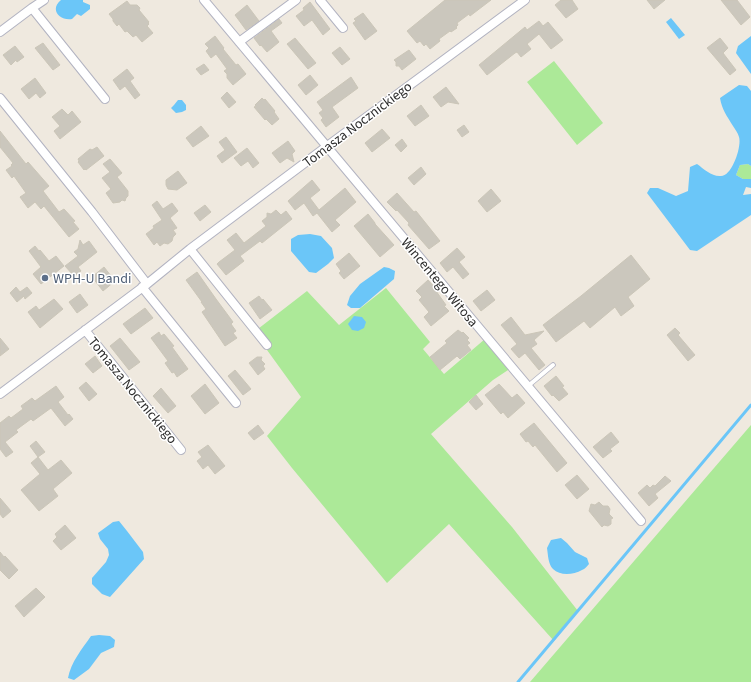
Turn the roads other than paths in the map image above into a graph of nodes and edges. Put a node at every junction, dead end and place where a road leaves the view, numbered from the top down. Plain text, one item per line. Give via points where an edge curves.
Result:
1 (44, 0) edge
2 (204, 0) edge
3 (296, 0) edge
4 (320, 0) edge
5 (525, 0) edge
6 (32, 8) junction
7 (343, 28) dead end
8 (0, 32) edge
9 (239, 42) junction
10 (0, 98) edge
11 (105, 99) dead end
12 (326, 146) junction
13 (190, 249) junction
14 (144, 285) junction
15 (85, 330) junction
16 (267, 345) dead end
17 (553, 365) dead end
18 (528, 386) junction
19 (0, 394) edge
20 (236, 403) dead end
21 (182, 450) dead end
22 (641, 521) dead end

1 - 6 street
2 - 9 street, Wincentego Witosa
3 - 9 street
4 - 7 street
5 - 12 street, Tomasza Nocznickiego
6 - 8 street
6 - 11 street
9 - 12 street, Wincentego Witosa
10 - 14 street via 92,212
12 - 13 street, Tomasza Nocznickiego
12 - 18 street, Wincentego Witosa
13 - 14 street, Tomasza Nocznickiego
13 - 16 street
14 - 15 street, Tomasza Nocznickiego
14 - 20 street
15 - 19 street, Tomasza Nocznickiego
15 - 21 street, Tomasza Nocznickiego
17 - 18 lane
18 - 22 street, Wincentego Witosa

